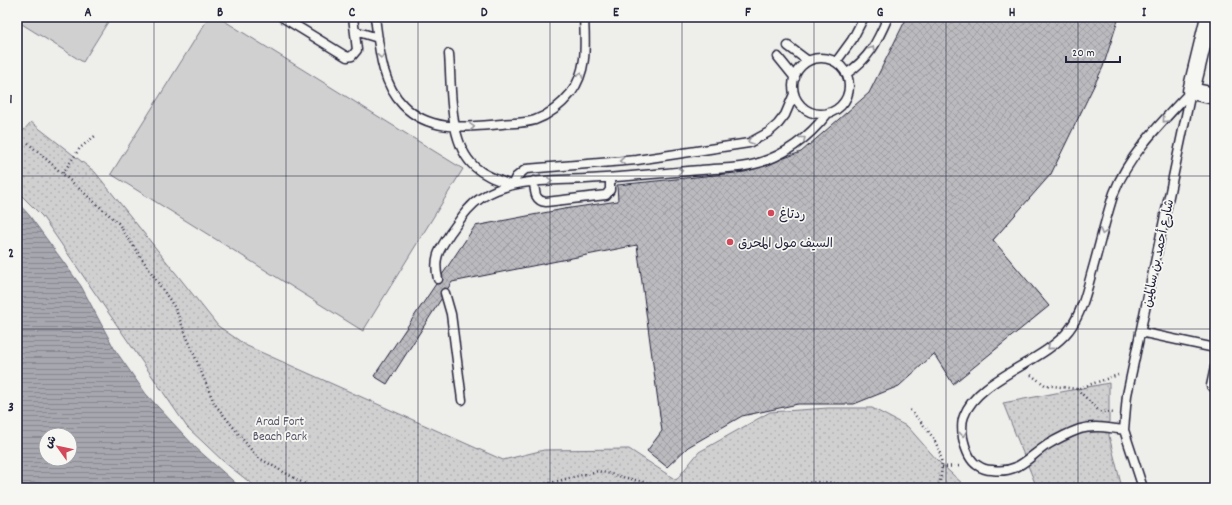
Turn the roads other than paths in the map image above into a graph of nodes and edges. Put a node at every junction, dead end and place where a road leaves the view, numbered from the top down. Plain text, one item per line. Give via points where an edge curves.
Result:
1 (282, 17) edge
2 (353, 17) edge
3 (375, 17) edge
4 (584, 17) edge
5 (864, 17) edge
6 (888, 17) edge
7 (1209, 17) edge
8 (355, 31) junction
9 (378, 38) junction
10 (788, 46) dead end
11 (449, 54) dead end
12 (778, 57) dead end
13 (808, 61) junction
14 (836, 62) junction
15 (846, 74) junction
16 (795, 78) junction
17 (1191, 91) junction
18 (794, 94) junction
19 (1215, 96) edge
20 (828, 113) junction
21 (455, 128) junction
22 (610, 178) junction
23 (534, 182) junction
24 (512, 185) junction
25 (438, 279) dead end
26 (445, 293) dead end
27 (1140, 332) junction
28 (1215, 348) edge
29 (1215, 367) edge
30 (1211, 386) dead end
31 (462, 400) dead end
32 (1124, 430) junction
33 (1143, 488) edge

1 - 8 lane via 347,57 352,56 357,50
2 - 8 lane
3 - 9 lane
21 -> 4 lane via 534,120 549,114 561,104 579,79 584,64
5 - 14 lane
15 -> 6 lane via 870,54
7 - 17 street, شارع أحمد بن سالمين
8 - 9 lane
9 -> 21 lane via 386,76 392,92 402,104 428,123
10 - 13 lane
11 - 21 lane
12 - 16 lane
13 - 14 lane via 822,58
13 - 16 lane via 797,71
14 - 15 lane
15 - 20 lane via 849,89 847,97 836,110
16 - 18 lane
17 - 19 street
17 - 27 lane, شارع أحمد بن سالمين
17 -> 32 lane via 1145,143 1122,176 1076,319 1061,338 1046,351 979,396 963,417 962,429 964,444 970,457 977,465 987,470 1011,470 1058,438 1082,429
18 - 20 lane via 801,105 811,112
18 -> 24 lane via 778,124 749,143 637,160 526,169 516,177
22 -> 20 lane via 754,165 795,145
21 - 24 lane via 460,148 476,168 486,175
23 -> 22 lane
22 - 23 lane via 610,190 606,195 546,202 535,196
23 - 24 lane
24 - 25 lane via 492,192 467,210 438,251 435,265
26 - 31 lane via 452,318
27 - 28 lane
27 - 32 lane, شارع أحمد بن سالمين via 1127,395
29 - 30 lane
32 - 33 lane, شارع أحمد بن سالمين

